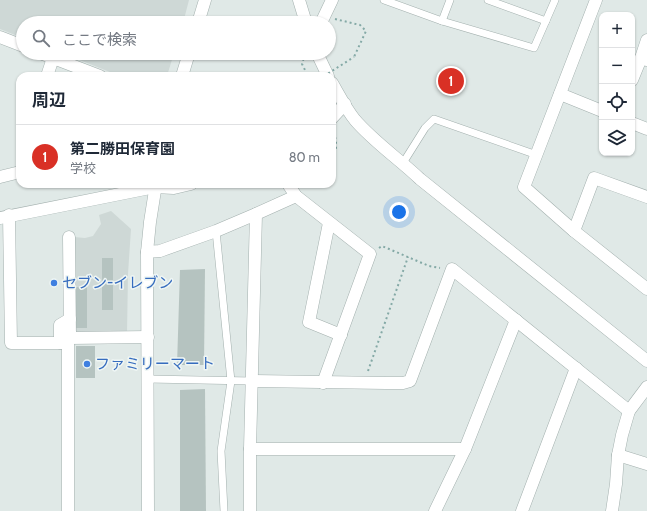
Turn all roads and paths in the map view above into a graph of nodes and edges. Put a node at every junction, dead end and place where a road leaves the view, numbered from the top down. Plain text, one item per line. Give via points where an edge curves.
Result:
1 (205, 0) edge
2 (299, 0) edge
3 (332, 0) edge
4 (384, 0) edge
5 (450, 0) edge
6 (488, 0) edge
7 (555, 0) edge
8 (596, 0) edge
9 (200, 16) edge
10 (304, 16) edge
11 (325, 16) edge
12 (442, 21) junction
13 (546, 21) junction
14 (336, 22) edge
15 (0, 37) edge
16 (647, 40) edge
17 (16, 43) edge
18 (644, 59) edge
19 (52, 60) edge
20 (58, 60) edge
21 (187, 60) edge
22 (303, 60) edge
23 (320, 60) edge
24 (48, 72) edge
25 (90, 72) edge
26 (183, 72) edge
27 (306, 72) edge
28 (326, 72) edge
29 (331, 72) edge
30 (635, 75) edge
31 (336, 89) edge
32 (560, 94) junction
33 (345, 104) junction
34 (336, 105) edge
35 (599, 110) edge
36 (336, 114) edge
37 (635, 124) edge
38 (647, 129) edge
39 (537, 155) junction
40 (403, 163) junction
41 (16, 172) edge
42 (0, 177) edge
43 (142, 188) edge
44 (156, 188) edge
45 (291, 188) edge
46 (296, 196) junction
47 (647, 197) edge
48 (256, 214) junction
49 (4, 216) edge
50 (329, 223) junction
51 (216, 230) junction
52 (574, 230) junction
53 (69, 237) dead end
54 (148, 252) junction
55 (370, 254) junction
56 (5, 257) edge
57 (408, 257) junction
58 (452, 269) junction
59 (647, 289) edge
60 (70, 318) junction
61 (516, 320) junction
62 (341, 335) junction
63 (148, 337) junction
64 (60, 343) junction
65 (647, 361) edge
66 (576, 368) junction
67 (148, 379) junction
68 (231, 380) junction
69 (252, 381) junction
70 (324, 383) junction
71 (363, 383) junction
72 (647, 388) edge
73 (629, 411) junction
74 (250, 449) junction
75 (465, 449) junction
76 (618, 455) junction
77 (647, 464) edge
78 (68, 511) edge
79 (148, 511) edge
80 (224, 511) edge
81 (250, 511) edge
82 (435, 511) edge
83 (522, 511) edge
84 (612, 511) edge

1 - 9 street
2 - 10 street
3 - 11 street
4 - 12 lane
5 - 12 lane
6 - 13 lane
7 - 13 lane
8 - 32 street
12 - 13 lane via 534,48
14 - 29 path, bridge via 360,25 366,31 354,58
15 - 17 street
16 - 18 street
18 - 30 street
19 - 24 street
20 - 25 street
21 - 26 street
22 - 27 path via 302,64
23 - 28 street
31 - 33 street
32 - 35 street
32 - 39 street
33 - 34 street
33 - 36 street
33 - 40 street via 371,137
37 - 38 street
39 - 40 lane via 434,119 425,128
39 - 52 street via 524,187
40 - 65 street
41 - 42 street
43 - 49 street
44 - 54 street
45 - 46 street
46 - 48 street
46 - 50 street
47 - 52 street via 594,178
48 - 51 street
48 - 69 street
49 - 56 street
50 - 55 street
50 - 62 street via 309,322
51 - 54 street via 160,251
51 - 68 lane
52 - 59 street
53 - 60 street
54 - 63 street
55 - 57 path via 382,246
55 - 62 street
56 - 64 street via 11,343
57 - 58 path via 429,266
57 - 71 path
58 - 61 street
58 - 71 street via 410,381
60 - 63 street via 70,338
60 - 64 street via 60,325
61 - 66 street
61 - 75 street
62 - 70 street
63 - 67 street
64 - 78 street via 68,343
66 - 73 street
66 - 83 street
67 - 68 lane
67 - 79 street
68 - 69 lane
68 - 80 lane via 221,451
69 - 70 street
69 - 74 street
70 - 71 street
72 - 73 street
73 - 76 street
74 - 75 street
74 - 81 street
75 - 82 street
76 - 77 street
76 - 84 street

